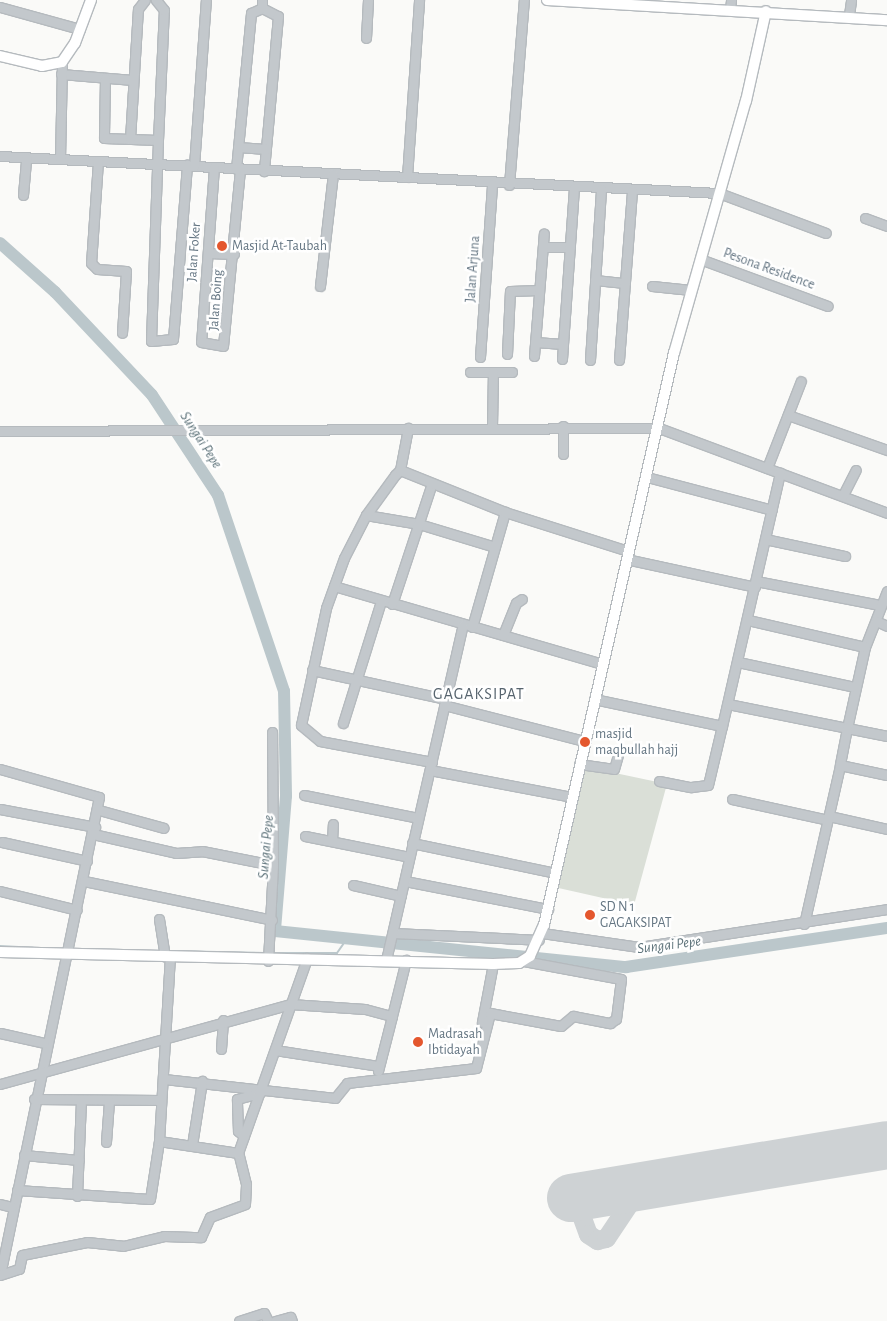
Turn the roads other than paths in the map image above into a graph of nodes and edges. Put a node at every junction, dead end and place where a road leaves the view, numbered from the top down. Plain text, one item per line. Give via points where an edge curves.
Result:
1 (91, 0) edge
2 (145, 0) edge
3 (156, 0) edge
4 (206, 0) edge
5 (368, 0) edge
6 (419, 0) edge
7 (524, 0) edge
8 (547, 0) edge
9 (851, 0) edge
10 (607, 2) edge
11 (262, 4) edge
12 (668, 4) edge
13 (731, 5) edge
14 (0, 8) edge
15 (766, 11) junction
16 (849, 15) junction
17 (887, 20) edge
18 (80, 29) junction
19 (366, 38) dead end
20 (0, 56) edge
21 (62, 62) junction
22 (61, 74) junction
23 (105, 78) junction
24 (133, 80) junction
25 (130, 139) junction
26 (158, 140) junction
27 (238, 147) junction
28 (266, 149) junction
29 (0, 156) edge
30 (26, 158) junction
31 (60, 159) junction
32 (98, 161) junction
33 (159, 165) junction
34 (191, 166) junction
35 (214, 167) junction
36 (238, 169) junction
37 (264, 171) junction
38 (333, 174) junction
39 (407, 177) junction
40 (492, 184) junction
41 (509, 185) junction
42 (574, 188) junction
43 (601, 189) junction
44 (632, 190) junction
45 (719, 193) junction
46 (23, 195) dead end
47 (865, 218) dead end
48 (887, 226) edge
49 (544, 233) dead end
50 (826, 233) dead end
51 (543, 247) junction
52 (570, 247) junction
53 (208, 252) junction
54 (234, 254) junction
55 (700, 259) junction
56 (595, 280) junction
57 (625, 283) junction
58 (320, 286) dead end
59 (652, 286) dead end
60 (539, 290) junction
61 (691, 290) junction
62 (828, 306) dead end
63 (122, 333) dead end
64 (535, 342) junction
65 (227, 343) joint
66 (563, 344) junction
67 (507, 354) dead end
68 (534, 356) dead end
69 (480, 357) dead end
70 (562, 358) dead end
71 (590, 360) dead end
72 (619, 360) dead end
73 (470, 372) dead end
74 (493, 372) junction
75 (512, 372) dead end
76 (801, 381) dead end
77 (788, 415) junction
78 (563, 426) junction
79 (492, 427) junction
80 (408, 428) junction
81 (659, 428) junction
82 (0, 432) edge
83 (887, 450) edge
84 (563, 454) dead end
85 (767, 468) junction
86 (400, 470) junction
87 (856, 470) dead end
88 (780, 473) junction
89 (647, 477) junction
90 (432, 483) junction
91 (843, 496) junction
92 (772, 510) junction
93 (505, 512) junction
94 (887, 513) edge
95 (366, 515) junction
96 (419, 524) junction
97 (765, 539) junction
98 (495, 547) junction
99 (627, 555) junction
100 (844, 556) dead end
101 (756, 584) junction
102 (334, 586) junction
103 (887, 591) edge
104 (522, 599) dead end
105 (381, 601) junction
106 (392, 604) junction
107 (880, 605) junction
108 (748, 620) junction
109 (876, 622) junction
110 (468, 626) junction
111 (887, 626) edge
112 (503, 635) junction
113 (865, 647) junction
114 (738, 662) junction
115 (602, 664) junction
116 (312, 670) junction
117 (354, 680) junction
118 (855, 686) junction
119 (594, 699) junction
120 (445, 702) junction
121 (728, 704) junction
122 (343, 723) dead end
123 (722, 726) junction
124 (846, 728) junction
125 (272, 732) dead end
126 (887, 736) edge
127 (584, 741) junction
128 (618, 755) dead end
129 (579, 764) junction
130 (840, 765) junction
131 (431, 766) junction
132 (0, 769) edge
133 (887, 775) edge
134 (659, 781) dead end
135 (304, 794) dead end
136 (572, 798) junction
137 (732, 799) dead end
138 (0, 809) edge
139 (99, 810) junction
140 (418, 818) junction
141 (828, 818) junction
142 (334, 824) dead end
143 (164, 828) dead end
144 (887, 829) edge
145 (94, 830) junction
146 (305, 836) dead end
147 (332, 841) junction
148 (2, 842) dead end
149 (412, 843) junction
150 (409, 857) junction
151 (86, 861) junction
152 (273, 865) junction
153 (555, 874) junction
154 (84, 881) junction
155 (404, 881) junction
156 (353, 885) dead end
157 (0, 891) edge
158 (401, 896) junction
159 (548, 909) junction
160 (887, 909) edge
161 (77, 910) junction
162 (159, 919) dead end
163 (272, 920) junction
164 (804, 924) junction
165 (392, 935) junction
166 (539, 939) junction
167 (0, 952) edge
168 (165, 953) junction
169 (67, 954) junction
170 (387, 955) junction
171 (267, 956) junction
172 (307, 958) junction
173 (527, 959) junction
174 (406, 960) junction
175 (492, 964) junction
176 (290, 1004) junction
177 (392, 1016) junction
178 (223, 1020) junction
179 (0, 1033) edge
180 (165, 1037) junction
181 (44, 1042) junction
182 (221, 1049) dead end
183 (275, 1050) junction
184 (478, 1052) dead end
185 (378, 1066) junction
186 (39, 1074) junction
187 (378, 1078) junction
188 (164, 1079) junction
189 (202, 1081) junction
190 (0, 1084) edge
191 (260, 1091) junction
192 (34, 1098) junction
193 (160, 1100) junction
194 (81, 1101) junction
195 (109, 1101) junction
196 (244, 1136) junction
197 (159, 1141) junction
198 (106, 1142) dead end
199 (192, 1145) junction
200 (238, 1153) junction
201 (24, 1155) junction
202 (79, 1160) junction
203 (17, 1190) junction
204 (77, 1196) junction
205 (0, 1204) edge
206 (12, 1207) junction
207 (2, 1261) edge
208 (0, 1274) edge
209 (239, 1321) edge
210 (268, 1321) edge
211 (275, 1321) edge
212 (292, 1321) edge

1 - 18 main road
2 - 24 street via 138,9
3 - 26 street via 164,10
4 - 34 street
5 - 19 street
6 - 39 street
7 - 41 street
8 - 10 main road
9 - 16 street
10 - 12 main road
11 - 27 street, Jalan Boing via 251,13
11 - 28 street via 278,16
12 - 13 main road
13 - 15 main road
14 - 18 street
15 - 16 main road
15 - 45 main road
16 - 17 main road
18 - 21 main road
20 - 21 main road via 42,66
21 - 22 street
22 - 23 street
22 - 31 street
23 - 24 street
23 - 25 street via 104,138
24 - 25 street
25 - 26 street
26 - 33 street
27 - 28 street
27 - 36 street, Jalan Boing
28 - 37 street
29 - 30 street
30 - 31 street
30 - 46 street
31 - 32 street
32 - 33 street
32 - 63 street via 91,263 97,269 126,271
33 - 34 street
33 - 34 street via 148,338 170,342
34 - 35 street
35 - 36 street
35 - 53 street, Jalan Foker
36 - 37 street
36 - 54 street, Jalan Boing
37 - 38 street
38 - 39 street
38 - 58 street
39 - 40 street
40 - 41 street
40 - 69 street, Jalan Arjuna
41 - 42 street
42 - 43 street
42 - 52 street
43 - 44 street
43 - 56 street
44 - 45 street
44 - 57 street
45 - 50 street
45 - 55 main road
47 - 48 street
49 - 51 street
51 - 52 street
51 - 60 street
52 - 66 street
53 - 54 street
53 - 65 street, Jalan Foker via 201,340 204,344
54 - 65 street, Jalan Boing
55 - 61 main road
55 - 62 street, Pesona Residence
56 - 57 street
56 - 71 street
57 - 72 street
59 - 61 street
60 - 64 street
60 - 67 street via 510,291
61 - 81 main road
64 - 66 street
64 - 68 street
66 - 70 street
73 - 74 street
74 - 75 street
74 - 79 street
76 - 77 street
77 - 83 street
77 - 85 street
78 - 79 street
78 - 81 street
78 - 84 street
79 - 80 street
80 - 82 street
80 - 86 street
81 - 85 street
81 - 89 main road
85 - 88 street
86 - 90 street
86 - 95 street
87 - 91 street
88 - 91 street
88 - 92 street
89 - 92 street
89 - 99 main road
90 - 93 street
90 - 96 street
91 - 94 street
92 - 97 street
93 - 98 street
93 - 99 street
95 - 96 street
95 - 102 street
96 - 98 street
96 - 106 street
97 - 100 street
97 - 101 street
98 - 110 street
99 - 101 street
99 - 115 main road
101 - 107 street
101 - 108 street
102 - 105 street
102 - 116 street
103 - 107 street
104 - 112 street via 516,603
105 - 106 street
105 - 117 street
106 - 110 street
107 - 109 street
108 - 113 street
108 - 114 street
109 - 111 street
109 - 113 street
110 - 112 street
110 - 120 street
112 - 115 street
113 - 118 street
114 - 118 street
114 - 121 street
115 - 119 main road
116 - 117 street
116 - 131 street via 300,721 311,737
117 - 120 street
117 - 122 street
118 - 124 street
119 - 123 street
119 - 127 main road
120 - 127 street
120 - 131 street
121 - 123 street
121 - 124 street
123 - 134 street via 708,785
124 - 126 street
124 - 130 street
125 - 152 street
127 - 129 main road
128 - 129 street via 614,769
129 - 136 main road
130 - 133 street
130 - 141 street
131 - 136 street
131 - 140 street
132 - 139 street via 95,792
135 - 140 street
136 - 153 main road
137 - 141 street
138 - 145 street
139 - 143 street
139 - 145 street
140 - 149 street
141 - 144 street
141 - 164 street
142 - 147 street
145 - 151 street
145 - 152 street via 176,853 202,851
146 - 147 street
147 - 150 street
148 - 151 street
149 - 150 street
149 - 153 street
150 - 155 street
151 - 154 street
152 - 163 street
153 - 159 main road
154 - 161 street
154 - 163 street
155 - 158 street
155 - 159 street
156 - 158 street
157 - 161 street
158 - 165 street
159 - 166 main road
160 - 164 street
161 - 169 street
162 - 168 street
163 - 171 street
164 - 166 street via 639,947
165 - 166 street
165 - 170 street
166 - 173 main road
167 - 169 main road
168 - 169 main road
168 - 171 main road
168 - 180 street
169 - 181 street
170 - 172 main road
170 - 174 main road
171 - 172 main road
172 - 176 street
173 - 175 main road
173 - 187 street via 621,979 616,1019 610,1022 573,1016 561,1026 490,1013 476,1068
174 - 175 main road
174 - 177 street
175 - 184 street
176 - 177 street via 365,1009
176 - 178 street
176 - 183 street
177 - 185 street
178 - 180 street
178 - 182 street
179 - 181 street
180 - 186 street
180 - 188 street
181 - 186 street
183 - 185 street
183 - 191 street
185 - 187 street
186 - 190 street
186 - 192 street
187 - 191 street via 347,1083 335,1098
188 - 189 street
188 - 193 street
189 - 191 street
189 - 199 street
191 - 196 street
191 - 196 street via 236,1099 238,1131
192 - 194 street
192 - 201 street
193 - 195 street
193 - 197 street
194 - 195 street
194 - 202 street
195 - 198 street
196 - 200 street
197 - 199 street
197 - 204 street via 150,1200
199 - 200 street
200 - 208 street via 246,1202 210,1217 203,1237 154,1237 123,1246 87,1242 22,1255 19,1269
201 - 202 street
201 - 203 street
202 - 204 street
203 - 204 street
203 - 206 street
205 - 206 street
206 - 207 street
207 - 208 street
209 - 210 street via 264,1313
211 - 212 street via 290,1317

